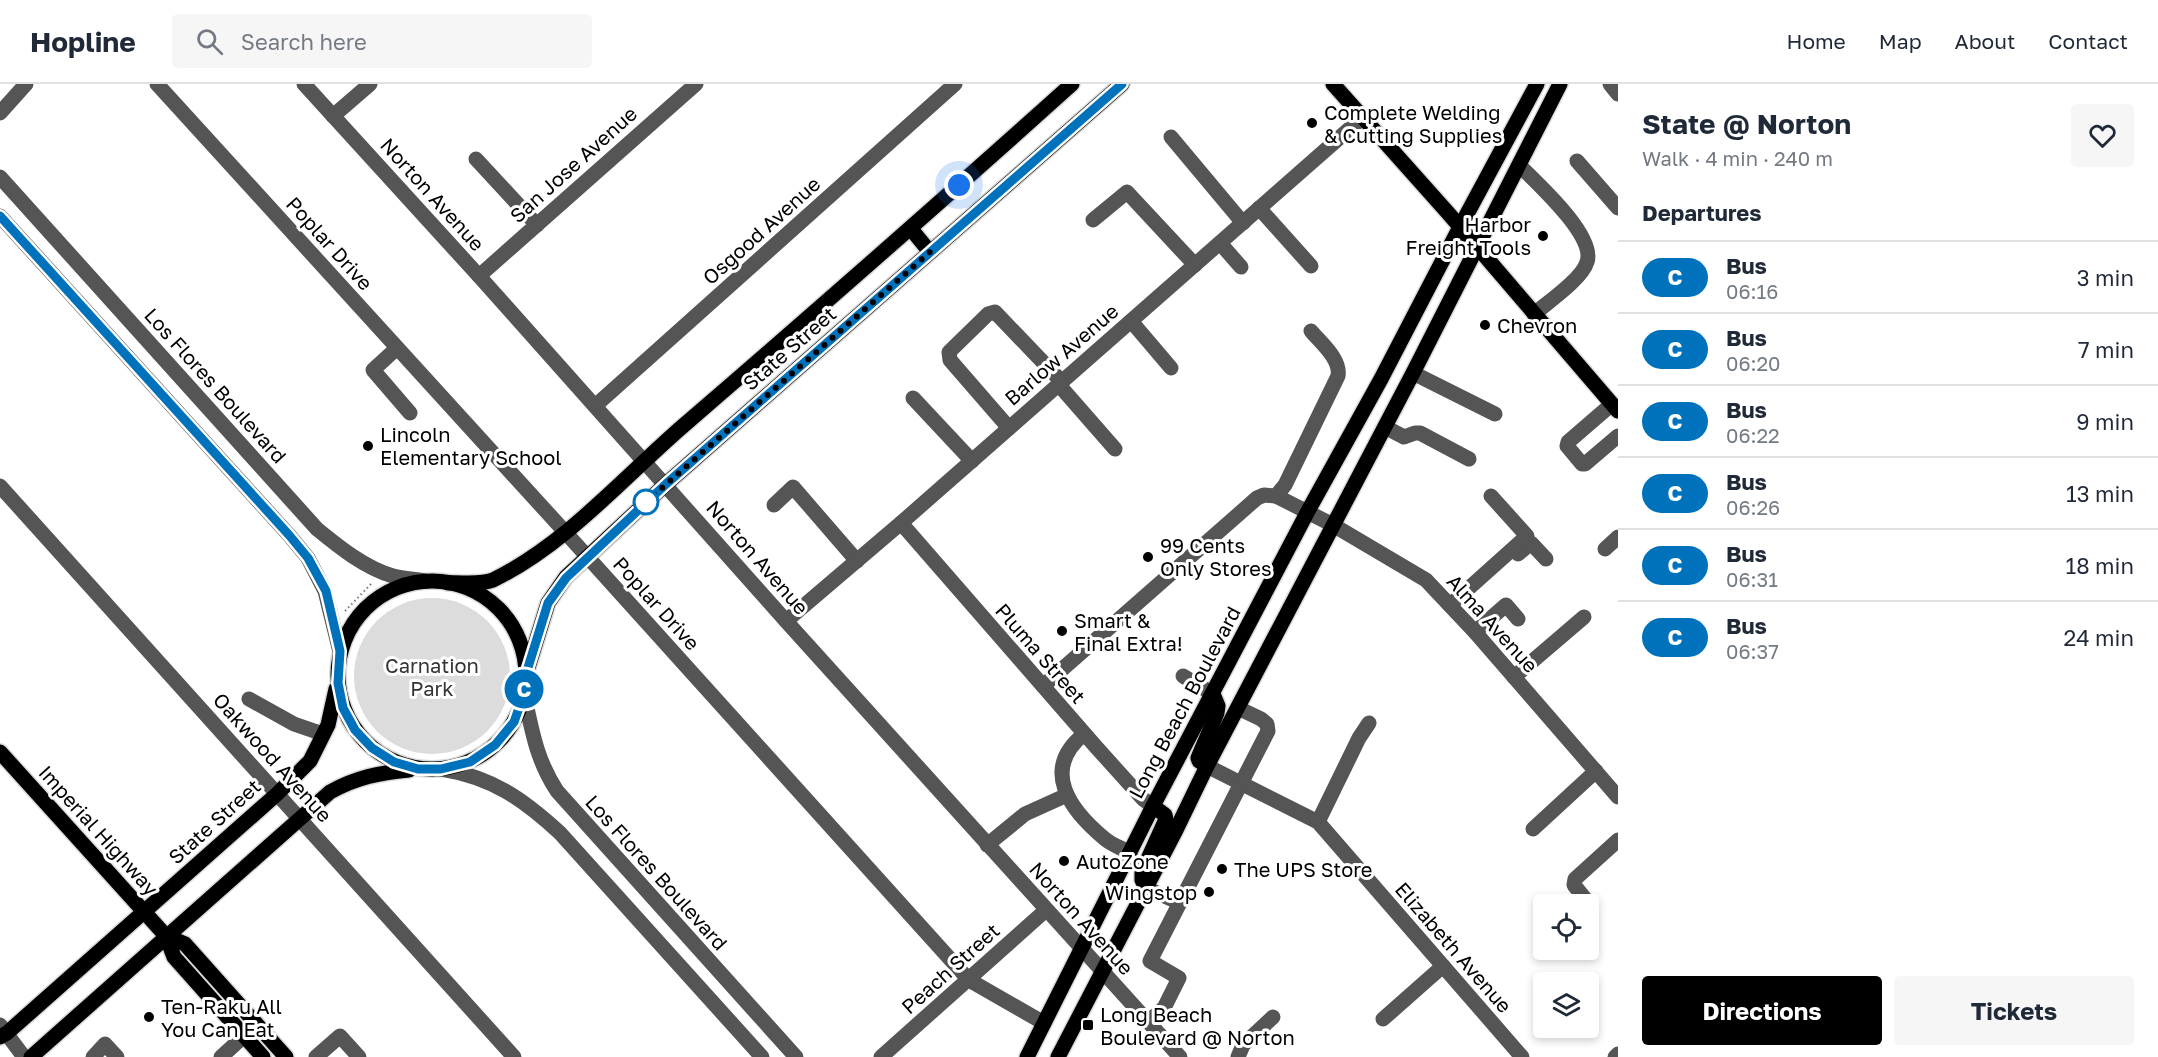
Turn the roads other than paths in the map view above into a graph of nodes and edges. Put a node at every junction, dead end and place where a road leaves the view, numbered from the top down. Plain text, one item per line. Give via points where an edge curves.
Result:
1 (26, 84) edge
2 (157, 84) edge
3 (304, 84) edge
4 (370, 84) edge
5 (696, 84) edge
6 (955, 84) edge
7 (1072, 84) edge
8 (1122, 84) edge
9 (1333, 84) edge
10 (1537, 84) edge
11 (1560, 84) edge
12 (1610, 84) edge
13 (1618, 94) edge
14 (0, 113) edge
15 (333, 116) junction
16 (1363, 117) junction
17 (1171, 137) dead end
18 (476, 159) dead end
19 (1577, 161) dead end
20 (1519, 165) junction
21 (0, 177) edge
22 (1259, 208) junction
23 (1618, 208) edge
24 (0, 216) edge
25 (1093, 220) dead end
26 (1242, 223) junction
27 (537, 225) junction
28 (1460, 226) junction
29 (911, 229) junction
30 (1220, 243) junction
31 (1476, 246) junction
32 (930, 252) junction
33 (1195, 265) junction
34 (1311, 266) dead end
35 (1241, 267) dead end
36 (479, 276) junction
37 (1534, 314) junction
38 (1131, 321) junction
39 (1311, 331) dead end
40 (397, 348) junction
41 (1171, 368) dead end
42 (1413, 373) junction
43 (184, 382) junction
44 (1060, 383) junction
45 (913, 398) dead end
46 (166, 399) junction
47 (595, 406) junction
48 (1615, 407) edge
49 (410, 413) dead end
50 (1495, 414) dead end
51 (1385, 427) junction
52 (1009, 428) junction
53 (1618, 436) edge
54 (1115, 449) dead end
55 (1469, 459) dead end
56 (644, 460) junction
57 (972, 461) junction
58 (666, 484) junction
59 (0, 486) edge
60 (1276, 496) junction
61 (1491, 496) dead end
62 (774, 505) dead end
63 (1308, 511) junction
64 (901, 524) junction
65 (1333, 525) junction
66 (566, 533) junction
67 (1618, 537) edge
68 (1605, 549) dead end
69 (588, 557) junction
70 (1546, 559) dead end
71 (857, 561) junction
72 (426, 581) junction
73 (448, 583) junction
74 (1452, 607) junction
75 (1584, 618) dead end
76 (1518, 619) dead end
77 (786, 621) junction
78 (1475, 632) junction
79 (340, 651) junction
80 (526, 674) junction
81 (1183, 676) dead end
82 (1514, 677) junction
83 (338, 683) junction
84 (1042, 686) junction
85 (524, 694) junction
86 (1213, 694) junction
87 (249, 699) dead end
88 (1238, 708) junction
89 (1369, 723) dead end
90 (323, 734) junction
91 (1084, 734) junction
92 (0, 752) edge
93 (1207, 766) junction
94 (418, 769) junction
95 (441, 769) junction
96 (1596, 771) junction
97 (1242, 784) junction
98 (277, 794) junction
99 (1067, 795) junction
100 (1618, 797) edge
101 (1153, 806) junction
102 (299, 818) junction
103 (1318, 822) junction
104 (1533, 829) dead end
105 (1618, 840) edge
106 (987, 845) junction
107 (1130, 853) junction
108 (1146, 888) junction
109 (1581, 894) edge
110 (1180, 903) junction
111 (659, 906) junction
112 (1046, 910) junction
113 (144, 912) junction
114 (641, 923) junction
115 (166, 936) junction
116 (1082, 949) junction
117 (1443, 966) junction
118 (1103, 972) junction
119 (969, 980) junction
120 (1273, 1017) dead end
121 (1383, 1019) dead end
122 (1148, 1022) junction
123 (1044, 1023) junction
124 (2, 1031) edge
125 (244, 1036) junction
126 (1618, 1054) edge
127 (24, 1057) edge
128 (31, 1057) edge
129 (93, 1057) edge
130 (117, 1057) edge
131 (221, 1057) edge
132 (263, 1057) edge
133 (286, 1057) edge
134 (316, 1057) edge
135 (359, 1057) edge
136 (514, 1057) edge
137 (762, 1057) edge
138 (796, 1057) edge
139 (881, 1057) edge
140 (1027, 1057) edge
141 (1058, 1057) edge
142 (1180, 1057) edge
143 (1238, 1057) edge
144 (1522, 1057) edge
145 (1615, 1057) edge

1 - 14 street
2 - 40 street, Poplar Drive
3 - 15 street, Norton Avenue
4 - 15 street
5 - 27 street, San Jose Avenue
6 - 47 street, Osgood Avenue
7 - 29 main road, State Street
8 - 32 main road, State Street
9 - 16 main road
10 - 28 main road, Long Beach Boulevard
11 - 20 main road
12 - 13 street
15 - 36 street, Norton Avenue
16 - 22 street, Barlow Avenue
16 - 28 main road
17 - 26 street
18 - 27 street
19 - 23 street
20 - 31 main road
20 - 37 street via 1587,244 1588,261 1580,273
21 - 43 street, Los Flores Boulevard
22 - 26 street, Barlow Avenue
22 - 34 street
24 - 46 street
25 - 33 street via 1127,192
26 - 30 street, Barlow Avenue
27 - 36 street, San Jose Avenue
28 - 31 main road
28 - 63 main road, Long Beach Boulevard
29 - 32 main road
29 - 56 main road, State Street
30 - 33 street, Barlow Avenue
30 - 35 street
31 - 37 main road
31 - 42 main road
32 - 58 main road, State Street
33 - 38 street, Barlow Avenue
36 - 47 street, Norton Avenue
37 - 48 main road
38 - 41 street
38 - 44 street, Barlow Avenue
39 - 60 street via 1336,361 1338,376
40 - 49 street via 373,370
40 - 66 street, Poplar Drive
42 - 50 street
42 - 51 main road
43 - 46 street
43 - 72 street, Los Flores Boulevard via 317,529 338,546 393,576
44 - 52 street, Barlow Avenue
44 - 52 street via 995,312 987,314 950,352 950,360
44 - 54 street
45 - 57 street
46 - 79 street via 308,558 326,591
47 - 56 street, Norton Avenue
48 - 53 street via 1567,446 1585,464
51 - 55 street via 1404,437 1420,433
51 - 65 main road
52 - 57 street, Barlow Avenue
56 - 58 street, Norton Avenue
56 - 66 main road, State Street
57 - 64 street, Barlow Avenue
58 - 69 main road, State Street
58 - 77 street, Norton Avenue
59 - 98 street, Oakwood Avenue
60 - 63 street, Alma Avenue
60 - 84 street via 1257,498
61 - 74 street via 1527,536
62 - 71 street via 793,487
63 - 65 street, Alma Avenue
63 - 86 main road, Long Beach Boulevard
64 - 71 street, Barlow Avenue
64 - 84 street, Pluma Street
65 - 74 street, Alma Avenue via 1426,580
65 - 88 main road
66 - 69 street, Poplar Drive
66 - 73 main road, State Street via 490,581
67 - 68 street
69 - 80 main road, State Street via 548,603
69 - 119 street, Poplar Drive
70 - 74 street via 1531,543
71 - 77 street, Barlow Avenue
72 - 73 main road
72 - 79 main road via 397,588 372,602 352,624
73 - 80 main road via 472,591 494,605 511,625 522,648
74 - 78 street, Alma Avenue
75 - 82 street
76 - 78 street via 1506,605
77 - 106 street, Norton Avenue
78 - 82 street, Alma Avenue
79 - 83 main road
80 - 85 main road
81 - 86 street
82 - 96 street, Alma Avenue
83 - 90 main road, State Street
83 - 94 main road via 343,708 355,730 372,748 394,762
84 - 91 street, Pluma Street
85 - 95 main road via 514,722 495,745 470,762
85 - 111 street, Los Flores Boulevard via 536,751 546,774 568,806
86 - 93 main road via 1218,706 1198,753 1199,761
86 - 101 main road, Long Beach Boulevard
87 - 90 street via 294,724
88 - 93 main road
88 - 97 street via 1261,719 1268,731
89 - 103 street
90 - 98 main road, State Street via 310,761
91 - 99 street via 1071,745 1061,776
91 - 101 street, Pluma Street
92 - 113 main road, Imperial Highway
93 - 97 street, Elizabeth Avenue
93 - 108 main road
94 - 95 main road
94 - 102 main road via 372,774 342,785
95 - 114 street via 466,773 516,796 560,833
96 - 100 street, Alma Avenue
96 - 104 street
97 - 103 street, Elizabeth Avenue
97 - 110 street
98 - 102 street, Oakwood Avenue
98 - 113 main road, State Street
99 - 106 street via 1025,814
99 - 107 street via 1069,803 1106,840
101 - 107 main road, Long Beach Boulevard
101 - 108 main road via 1166,819 1142,872
102 - 115 main road
102 - 136 street, Oakwood Avenue
103 - 117 street, Elizabeth Avenue
105 - 109 street via 1575,879 1574,885
106 - 112 street, Norton Avenue
107 - 116 main road, Long Beach Boulevard
108 - 110 street
108 - 118 main road
110 - 122 street via 1150,961 1179,978 1164,1008
111 - 114 street
111 - 138 street, Los Flores Boulevard
112 - 116 street, Norton Avenue
112 - 119 street, Peach Street
113 - 115 main road, Imperial Highway
113 - 124 main road, State Street
114 - 137 street
115 - 125 main road, Imperial Highway via 174,957
115 - 128 main road
115 - 133 main road, Imperial Highway via 185,944
116 - 118 street, Norton Avenue
116 - 123 main road, Long Beach Boulevard
117 - 121 street
117 - 144 street, Elizabeth Avenue
118 - 122 street, Norton Avenue
118 - 141 main road
119 - 123 street, Poplar Drive
119 - 139 street, Peach Street
120 - 143 street via 1244,1045
122 - 142 street, Norton Avenue
123 - 140 main road, Long Beach Boulevard
124 - 127 street
125 - 131 street
125 - 132 main road, Imperial Highway
126 - 145 street
129 - 130 street via 105,1044
134 - 135 street via 340,1036

